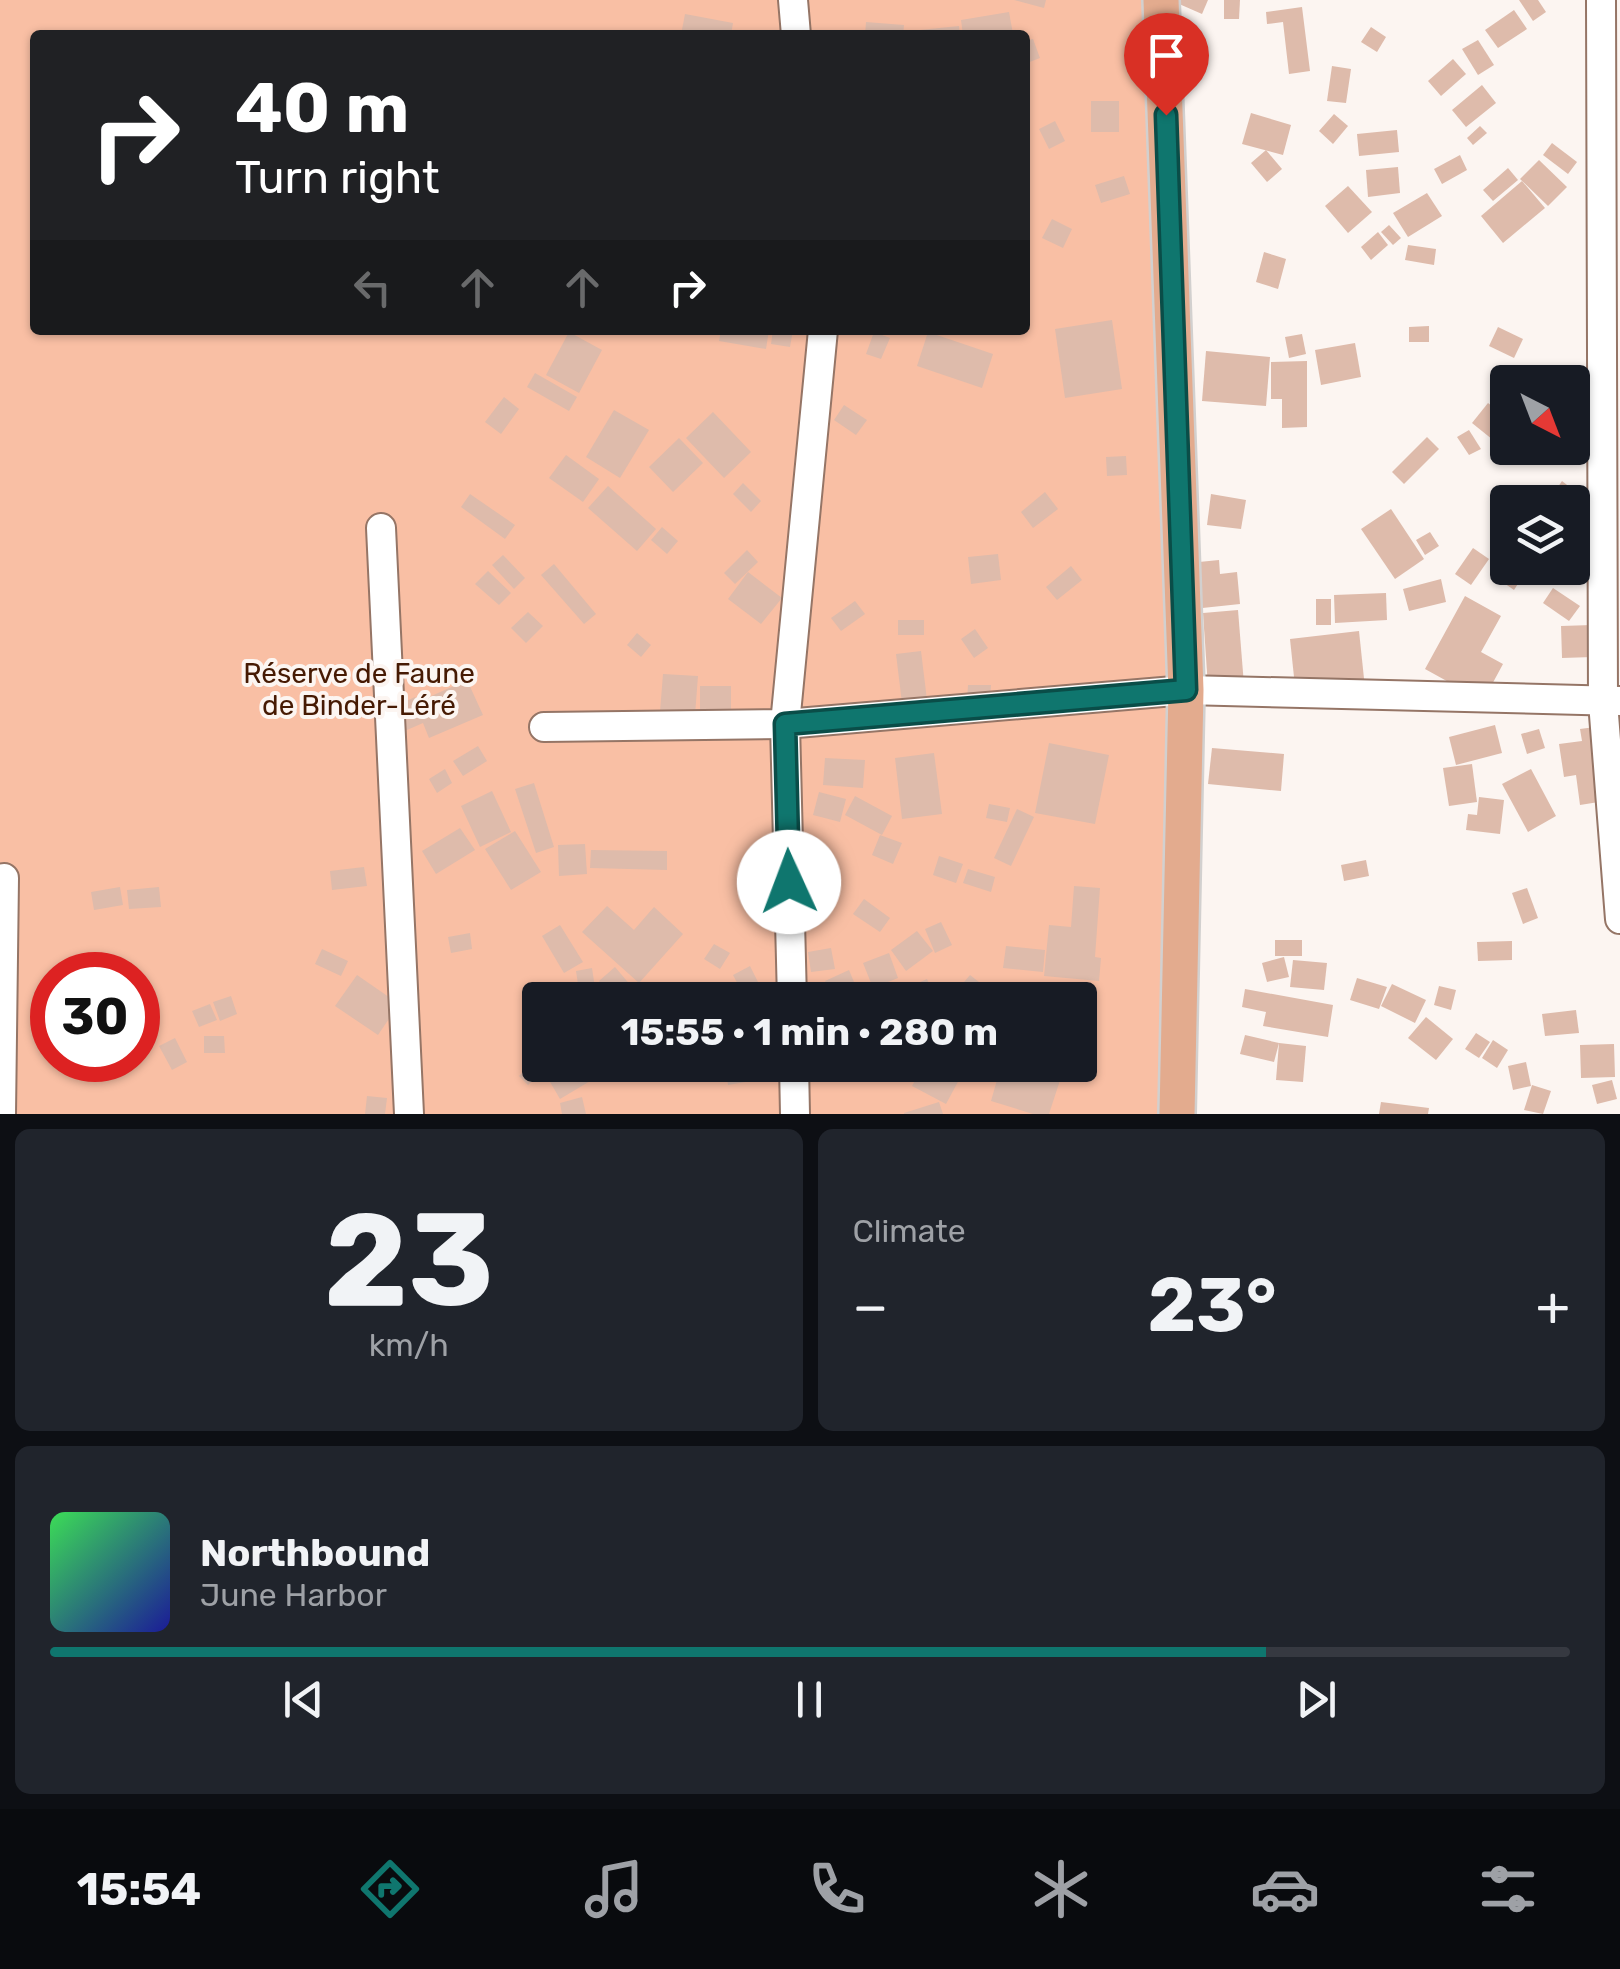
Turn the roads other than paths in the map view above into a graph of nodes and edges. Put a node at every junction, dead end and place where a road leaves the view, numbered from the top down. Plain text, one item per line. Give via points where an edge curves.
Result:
1 (792, 0) edge
2 (1161, 0) edge
3 (1601, 0) edge
4 (795, 30) edge
5 (823, 335) edge
6 (381, 528) dead end
7 (1186, 690) junction
8 (1612, 702) edge
9 (785, 724) junction
10 (544, 727) dead end
11 (4, 878) dead end
12 (1620, 919) edge
13 (792, 982) edge
14 (795, 1082) edge
15 (1, 1114) edge
16 (410, 1114) edge
17 (796, 1114) edge
18 (1177, 1114) edge

1 - 4 street
2 - 7 main road
3 - 8 street
5 - 9 street
6 - 16 street
7 - 8 street
7 - 9 street
7 - 18 main road
8 - 12 street
9 - 10 street
9 - 13 street
11 - 15 street
14 - 17 street

